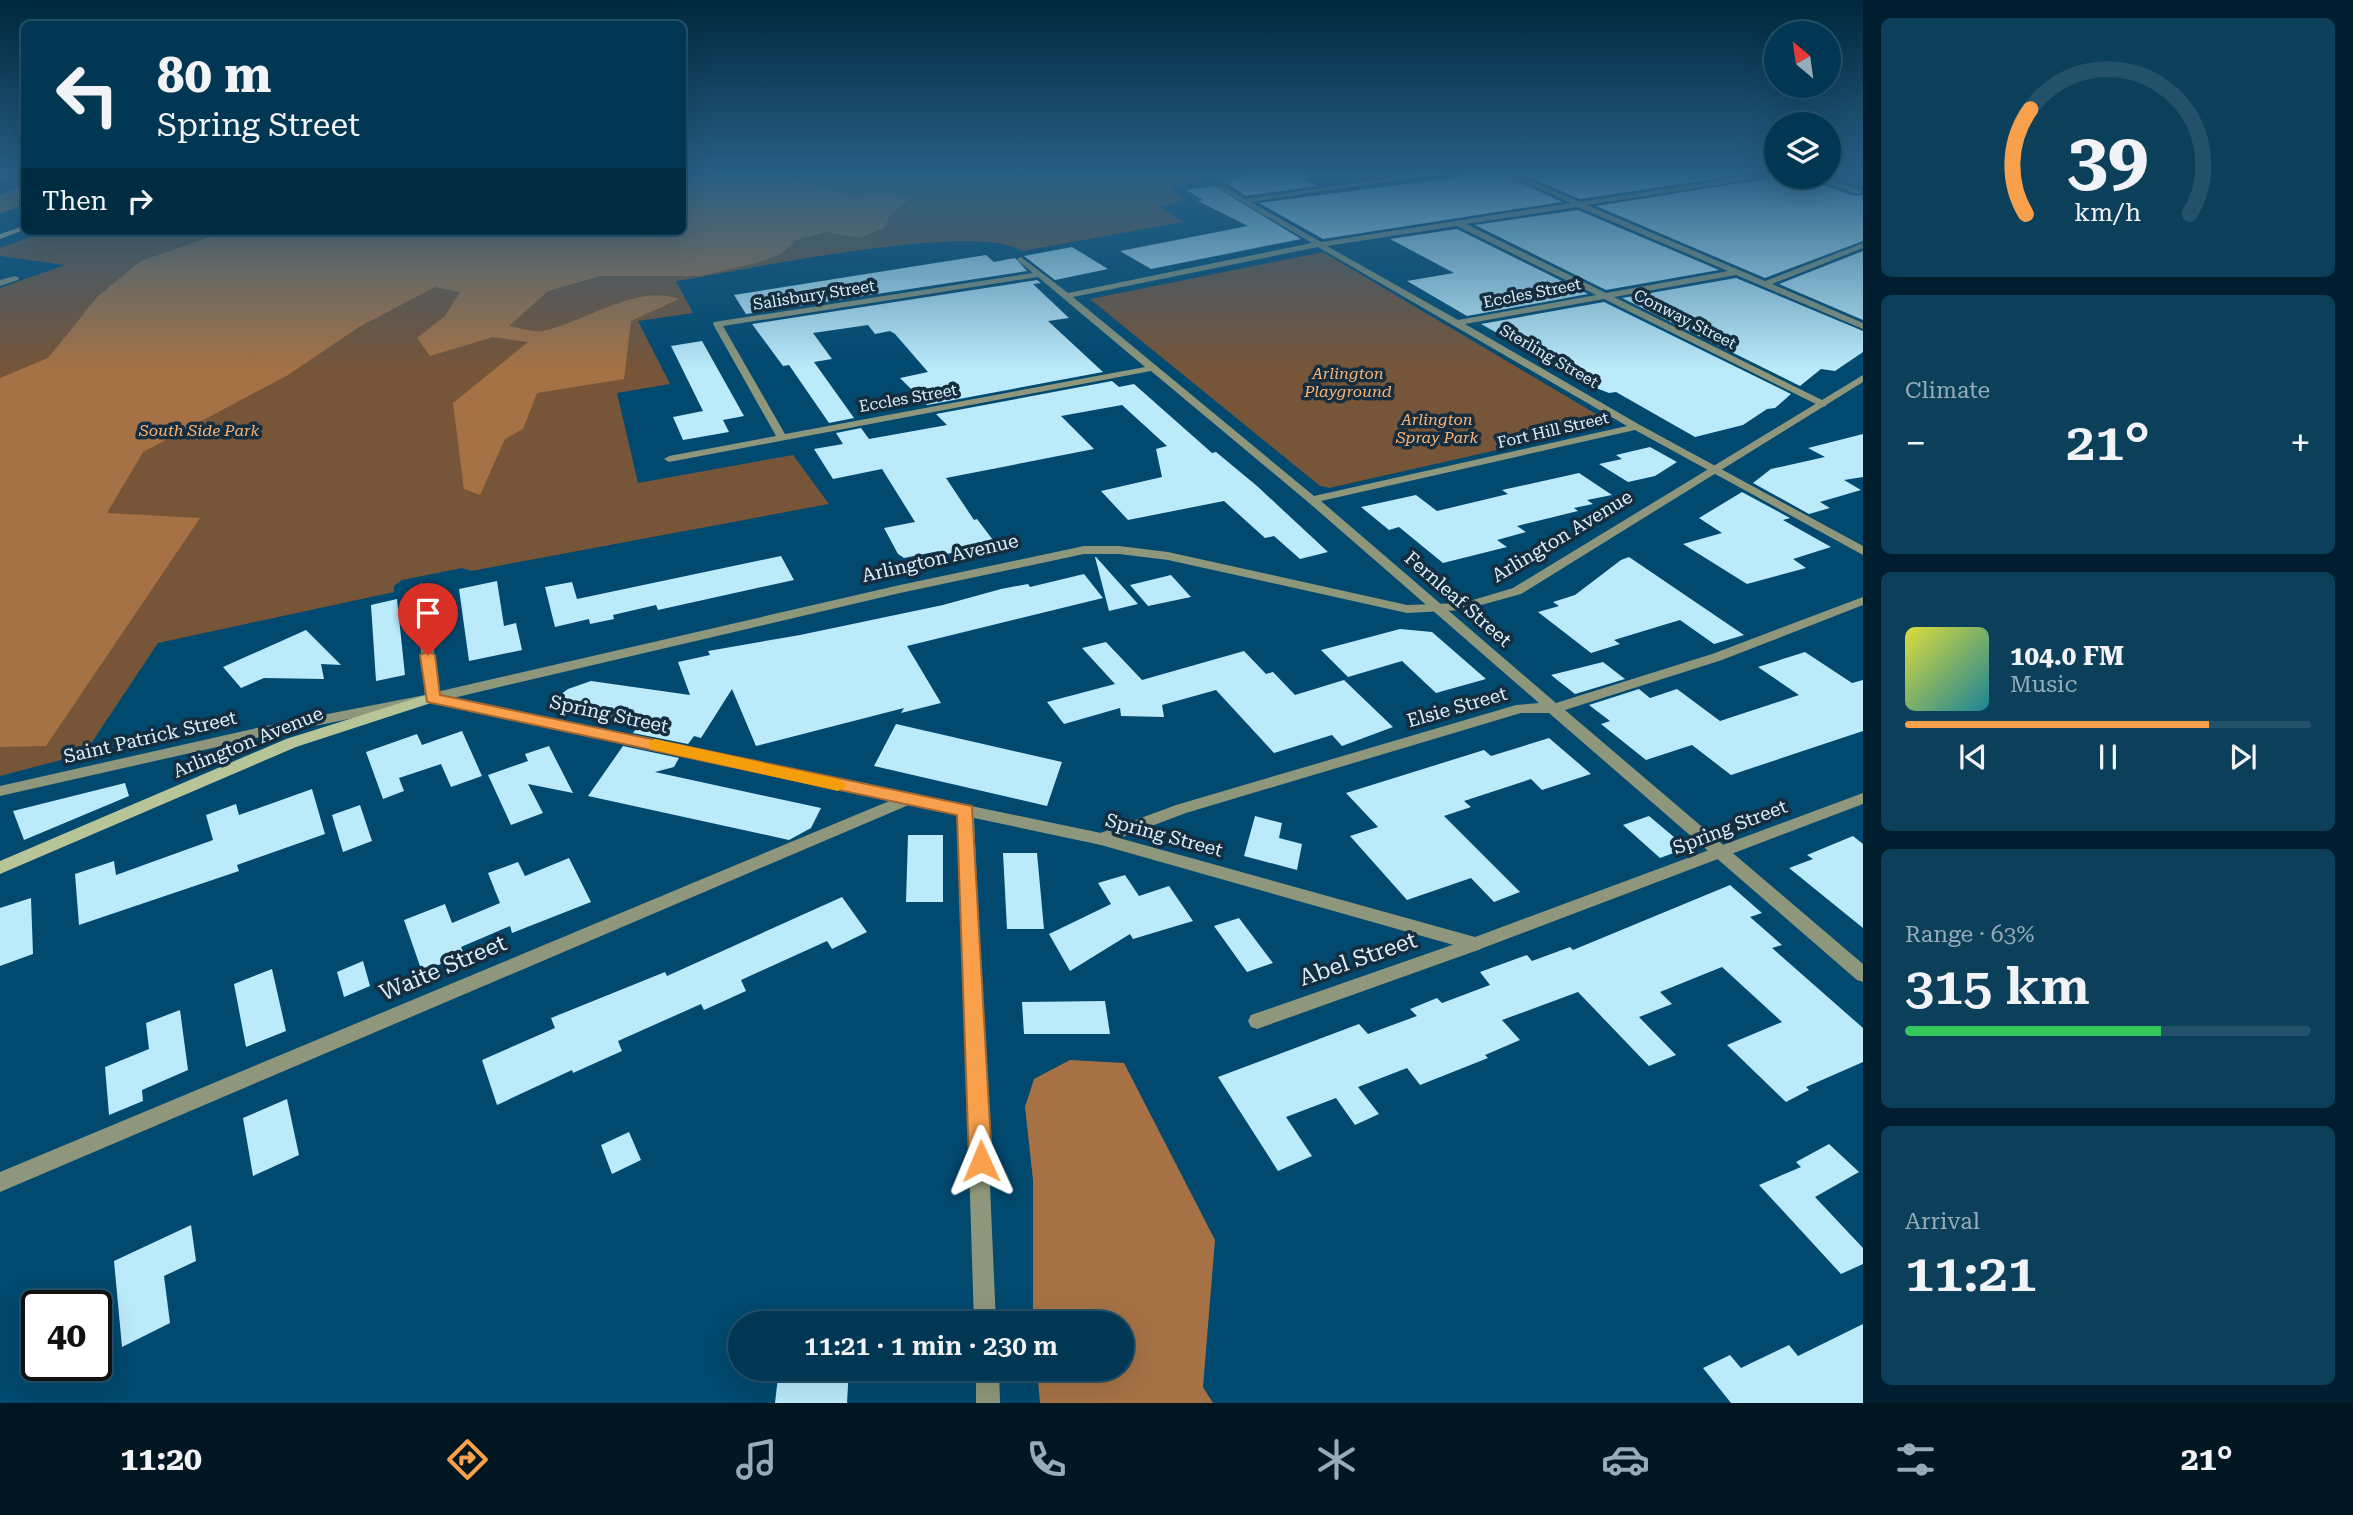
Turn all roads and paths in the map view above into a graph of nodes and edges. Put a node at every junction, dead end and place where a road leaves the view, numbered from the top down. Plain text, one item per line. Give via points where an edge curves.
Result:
1 (1313, 239) edge
2 (1359, 239) edge
3 (1492, 239) edge
4 (1659, 239) edge
5 (1323, 245) junction
6 (1863, 245) edge
7 (1021, 259) dead end
8 (1736, 272) junction
9 (1040, 274) junction
10 (15, 278) dead end
11 (0, 283) edge
12 (1765, 284) junction
13 (1606, 295) junction
14 (1067, 296) junction
15 (1458, 323) junction
16 (1863, 326) edge
17 (1153, 368) junction
18 (1863, 378) edge
19 (1822, 404) junction
20 (1636, 427) junction
21 (782, 437) junction
22 (668, 458) dead end
23 (1711, 469) junction
24 (1312, 500) junction
25 (1863, 551) edge
26 (421, 587) dead end
27 (1863, 601) edge
28 (1442, 611) junction
29 (432, 698) junction
30 (1555, 708) junction
31 (0, 791) edge
32 (1863, 798) edge
33 (906, 800) junction
34 (966, 810) junction
35 (1101, 839) junction
36 (1722, 853) junction
37 (0, 868) edge
38 (1475, 944) junction
39 (1863, 975) edge
40 (1257, 1021) dead end
41 (0, 1182) edge
42 (985, 1311) edge
43 (987, 1381) edge
44 (988, 1403) edge

1 - 5 street, Sterling Street
2 - 5 street
3 - 13 street, Conway Street
4 - 8 street
5 - 14 street
5 - 15 street, Sterling Street
6 - 12 street
7 - 9 street, Fernleaf Street
8 - 12 street
8 - 13 street, Eccles Street
9 - 14 street, Fernleaf Street
9 - 21 street, Salisbury Street via 717,324
10 - 11 street
12 - 16 street
13 - 15 street, Eccles Street
13 - 19 street, Conway Street
14 - 17 street, Fernleaf Street
15 - 20 street, Sterling Street
17 - 21 street, Eccles Street
17 - 24 street, Fernleaf Street
18 - 19 street, Arlington Avenue
19 - 23 street, Arlington Avenue
20 - 23 street, Sterling Street
20 - 24 street, Fort Hill Street
21 - 22 street, Eccles Street
23 - 25 street, Sterling Street
23 - 28 street, Arlington Avenue via 1517,591
24 - 28 street, Fernleaf Street
26 - 29 street
27 - 30 street, Elsie Street via 1717,657
28 - 29 street, Arlington Avenue via 1407,609 1168,556 1084,550
28 - 30 street, Fernleaf Street
29 - 31 street, Saint Patrick Street
29 - 33 street, Spring Street
29 - 37 main road, Arlington Avenue via 291,743
30 - 35 street, Elsie Street via 1521,708 1181,809
30 - 36 street, Fernleaf Street
32 - 36 street, Spring Street
33 - 34 street, Spring Street
33 - 41 street, Waite Street
34 - 35 street, Spring Street
34 - 42 street
35 - 38 street, Spring Street
36 - 38 street, Spring Street
36 - 39 street, Fernleaf Street
38 - 40 street, Abel Street
43 - 44 street

